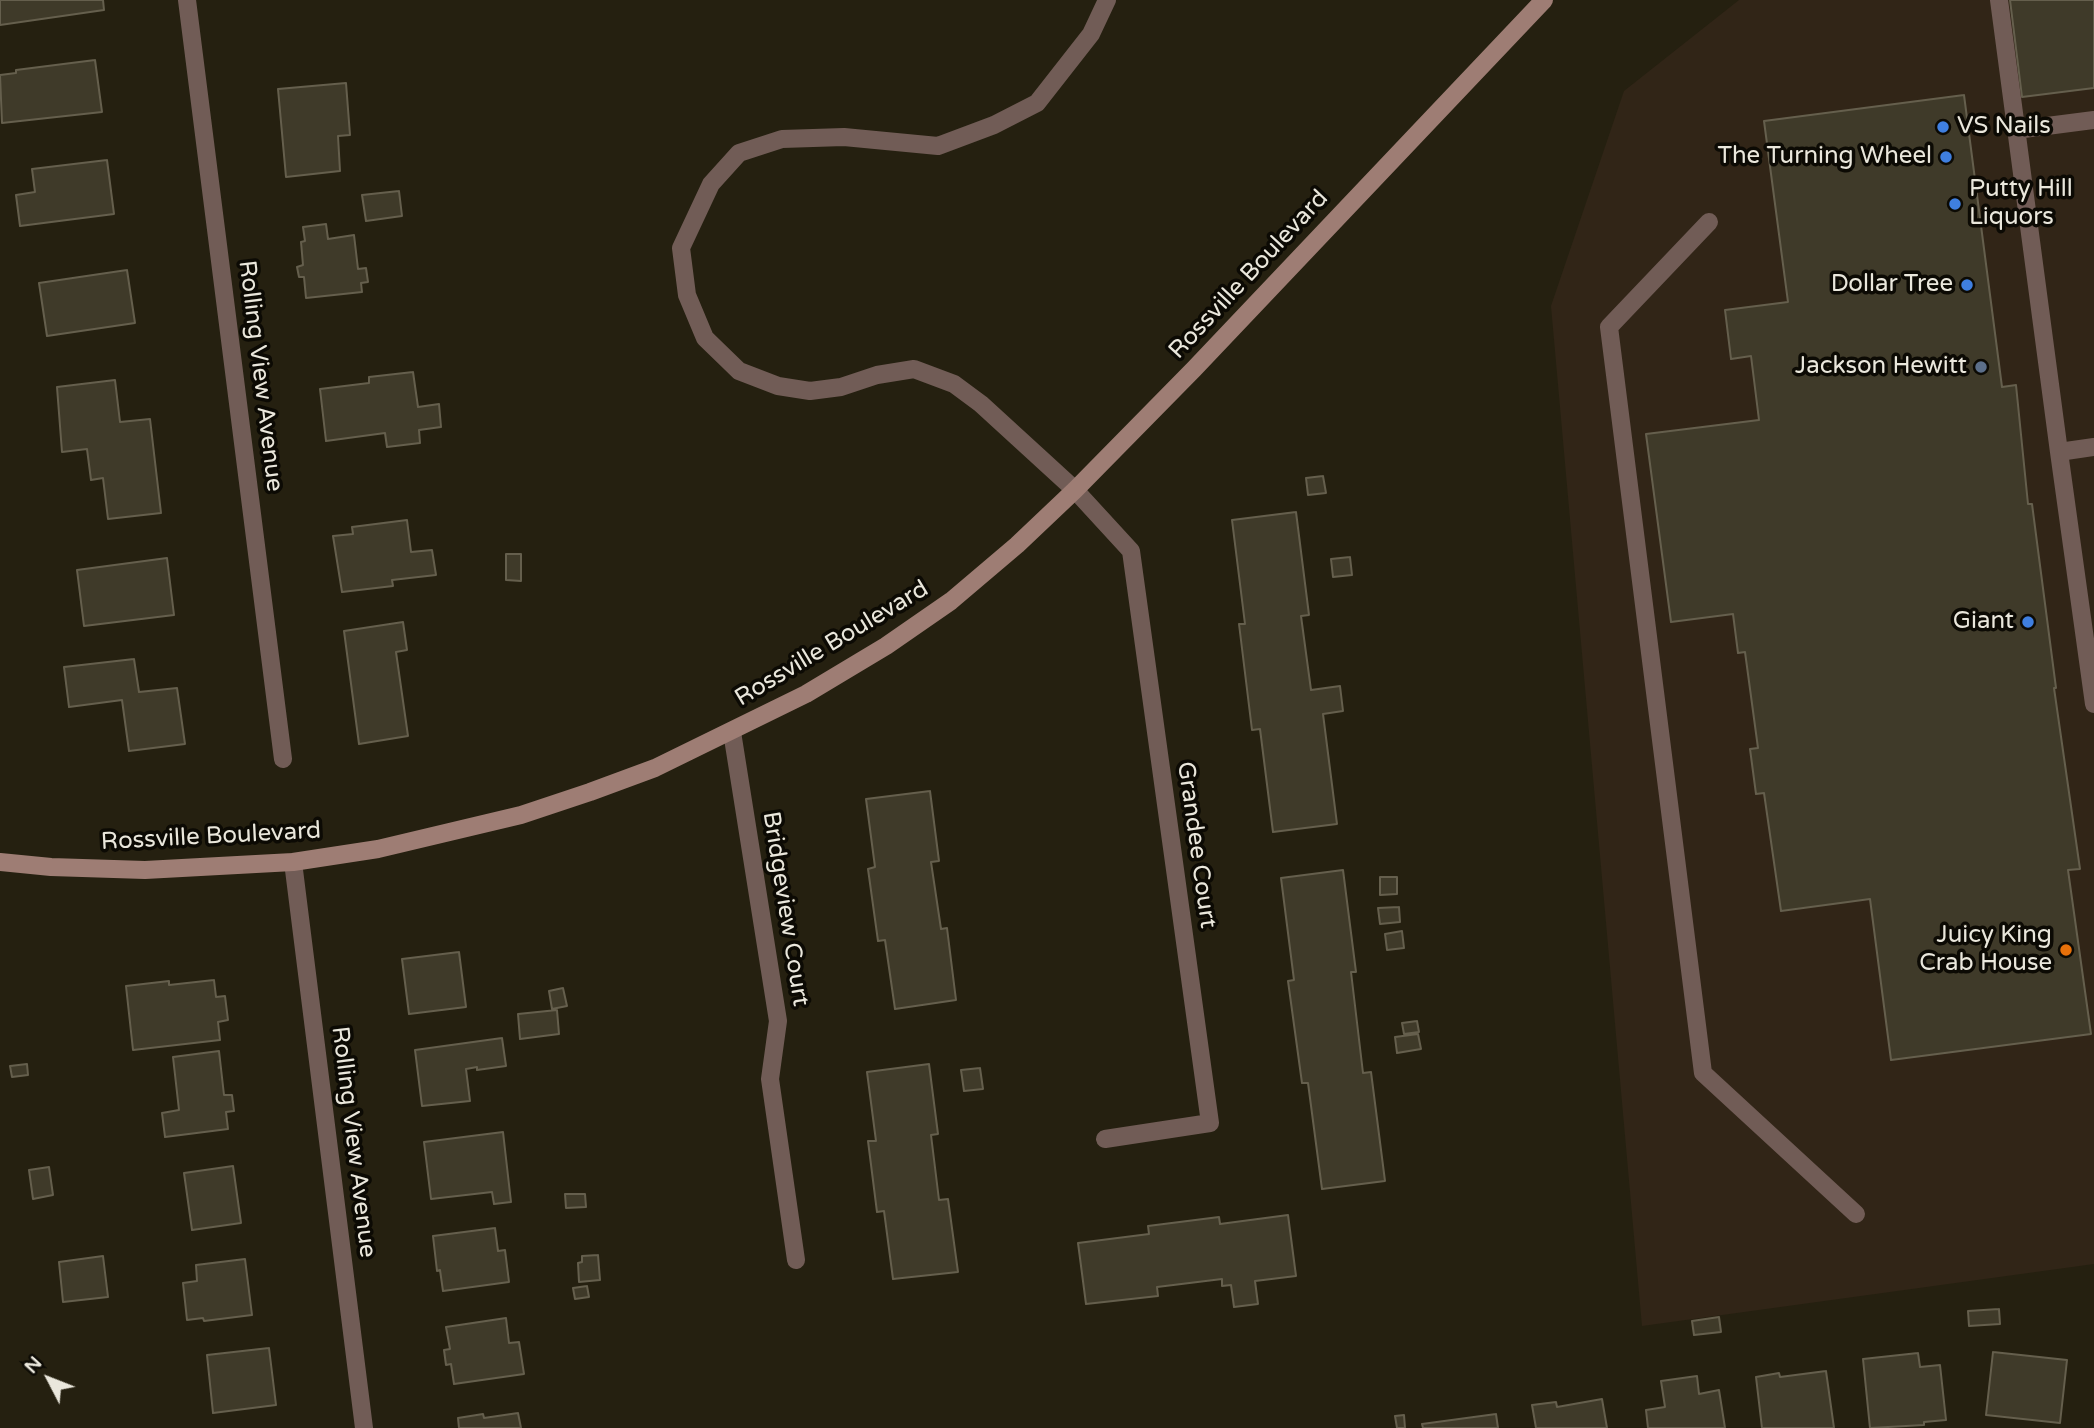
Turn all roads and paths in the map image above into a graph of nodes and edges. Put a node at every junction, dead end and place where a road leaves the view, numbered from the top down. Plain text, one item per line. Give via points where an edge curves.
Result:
1 (187, 0) edge
2 (1107, 0) edge
3 (1544, 0) edge
4 (1998, 0) edge
5 (2094, 120) edge
6 (2016, 130) junction
7 (1709, 222) dead end
8 (2094, 447) edge
9 (2059, 452) junction
10 (1075, 491) junction
11 (2094, 704) edge
12 (732, 732) junction
13 (283, 759) dead end
14 (0, 862) edge
15 (293, 862) junction
16 (1105, 1139) dead end
17 (1856, 1214) dead end
18 (796, 1260) dead end
19 (364, 1428) edge

1 - 13 street, Rolling View Avenue
2 - 10 street via 1091,34 1037,103 938,146 844,137 782,139 739,153 711,184 681,248 687,295 705,338 739,371 778,386 810,391 914,369 954,384 981,404
3 - 10 main road, Rossville Boulevard
4 - 6 street
5 - 6 street
6 - 9 street
7 - 17 street via 1609,327 1703,1073
8 - 9 street
9 - 11 street
10 - 12 main road, Rossville Boulevard via 951,601 806,694
10 - 16 street, Grandee Court via 1130,551 1210,1123
12 - 15 main road, Rossville Boulevard via 655,768 521,814 378,849
12 - 18 street, Bridgeview Court via 778,1021 770,1079
14 - 15 main road, Rossville Boulevard via 145,870
15 - 19 street, Rolling View Avenue

